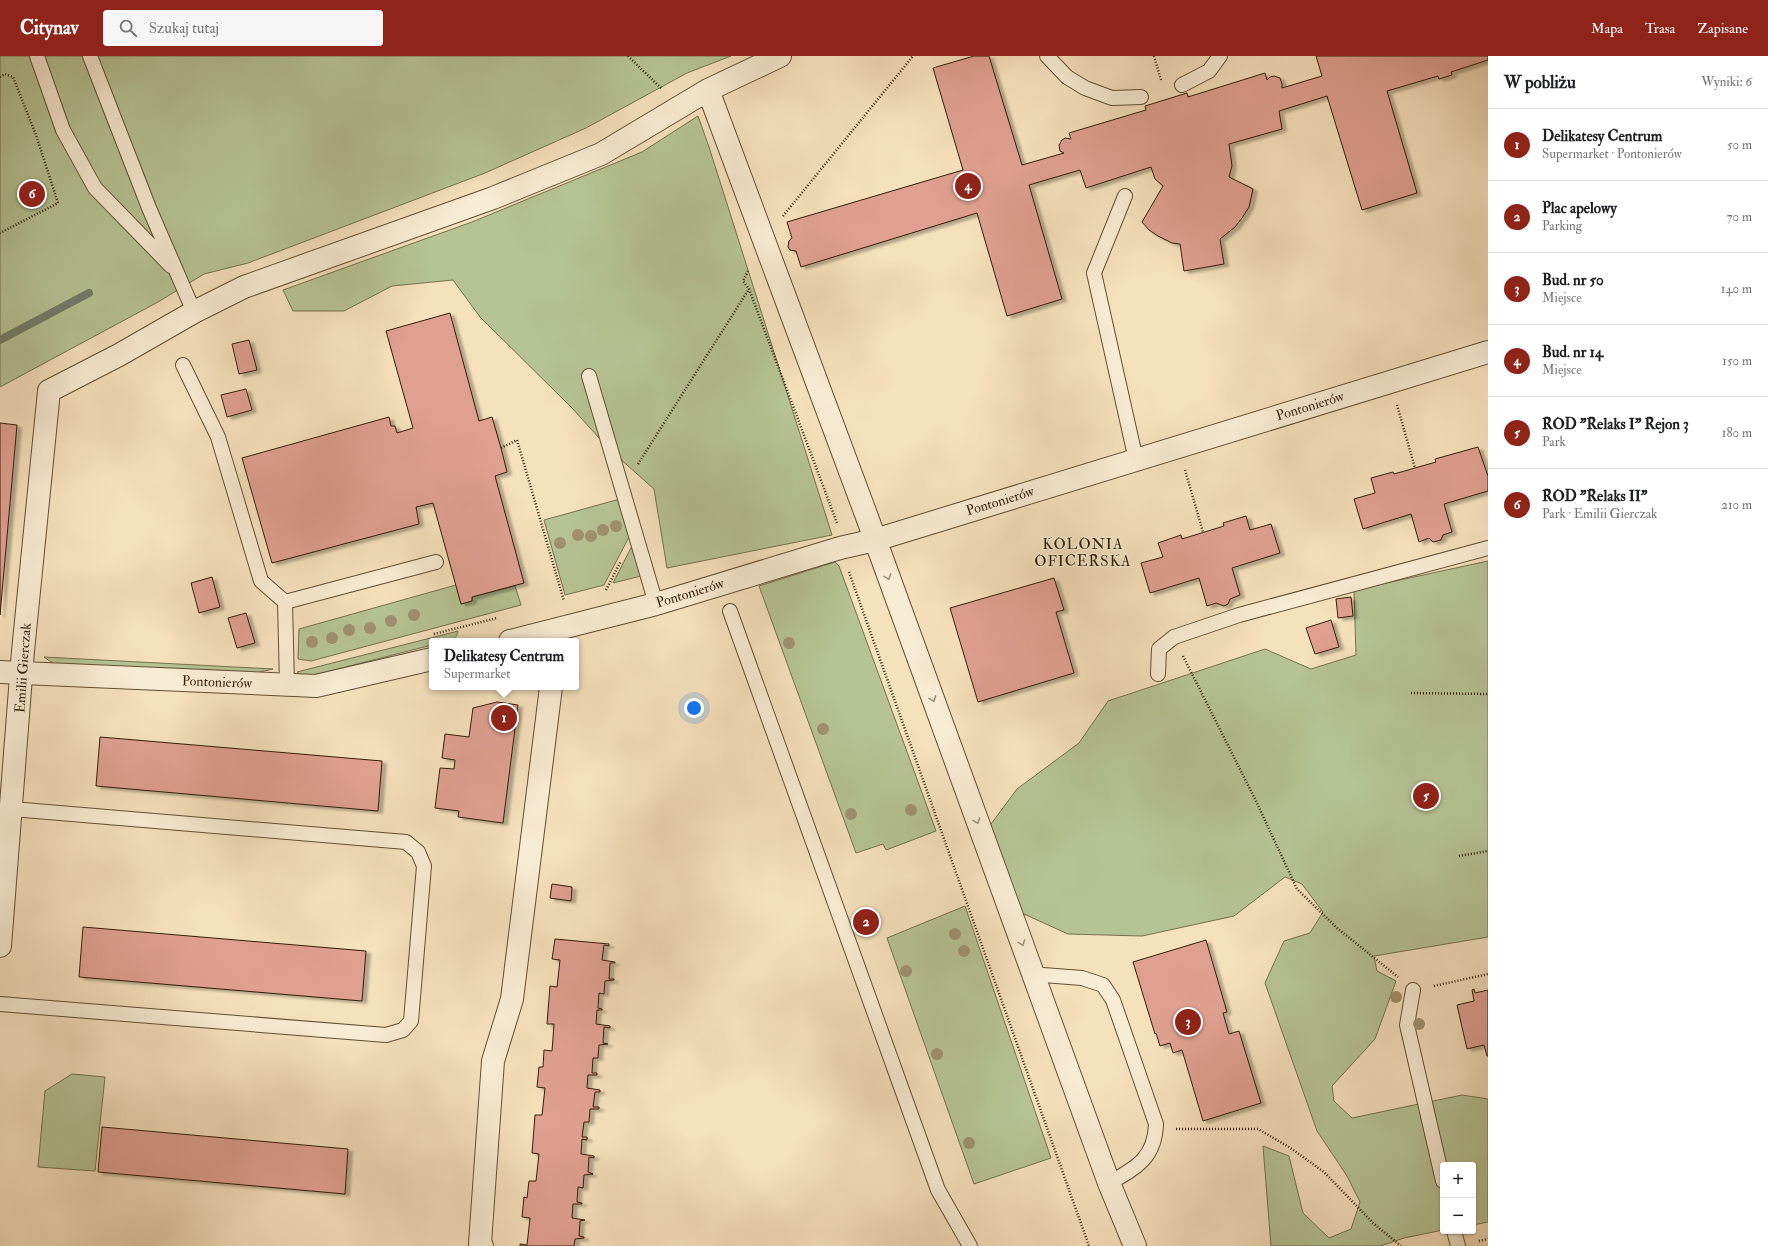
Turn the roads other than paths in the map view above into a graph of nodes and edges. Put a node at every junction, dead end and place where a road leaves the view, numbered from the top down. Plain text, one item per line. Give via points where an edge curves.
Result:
1 (37, 56) edge
2 (90, 56) edge
3 (780, 56) edge
4 (1047, 56) edge
5 (1220, 56) edge
6 (1182, 85) dead end
7 (708, 90) junction
8 (1141, 97) dead end
9 (1125, 196) dead end
10 (177, 272) junction
11 (194, 312) junction
12 (1488, 352) edge
13 (183, 365) dead end
14 (589, 376) dead end
15 (1136, 460) junction
16 (875, 540) junction
17 (1488, 548) edge
18 (436, 562) dead end
19 (286, 602) junction
20 (656, 604) junction
21 (730, 611) dead end
22 (569, 633) edge
23 (534, 638) edge
24 (429, 660) edge
25 (0, 672) edge
26 (23, 673) junction
27 (1158, 674) dead end
28 (287, 685) junction
29 (551, 690) edge
30 (12, 809) junction
31 (0, 946) edge
32 (1035, 979) junction
33 (1413, 990) road end
34 (0, 1004) edge
35 (1440, 1168) edge
36 (1109, 1183) junction
37 (1455, 1234) edge
38 (482, 1246) edge
39 (970, 1246) edge
40 (1135, 1246) edge
41 (1458, 1246) edge

1 - 10 lane via 63,130 95,188
2 - 10 lane via 149,208
3 - 7 street
4 - 8 lane via 1067,77 1085,88 1112,98
5 - 6 lane via 1208,70
7 - 11 street via 601,154 493,198 244,287
7 - 16 street
9 - 15 lane via 1094,273
10 - 11 lane
11 - 26 street, Emilii Gierczak via 120,355 49,390
12 - 15 street, Pontonierów
13 - 19 lane via 218,437 261,581
14 - 20 lane
15 - 16 street, Pontonierów
16 - 20 street, Pontonierów via 840,548
16 -> 32 street
17 - 27 lane via 1239,615 1174,637 1159,649
18 - 19 lane
19 - 28 lane
20 - 22 street, Pontonierów
21 - 39 lane via 938,1190
22 - 23 street, Pontonierów
24 - 28 street, Pontonierów via 316,686
25 - 26 street, Pontonierów
26 - 28 street, Pontonierów
26 - 30 street, Emilii Gierczak
29 - 38 street via 512,999 493,1061 480,1243
30 - 31 street, Emilii Gierczak
30 - 34 lane via 406,842 418,852 424,866 411,1021 403,1030 386,1035
32 - 36 street
32 - 36 lane via 1043,975 1082,978 1103,985 1113,1000 1156,1128 1155,1140 1147,1155 1135,1169
33 - 35 lane via 1407,1025
36 - 40 street
37 - 41 lane

